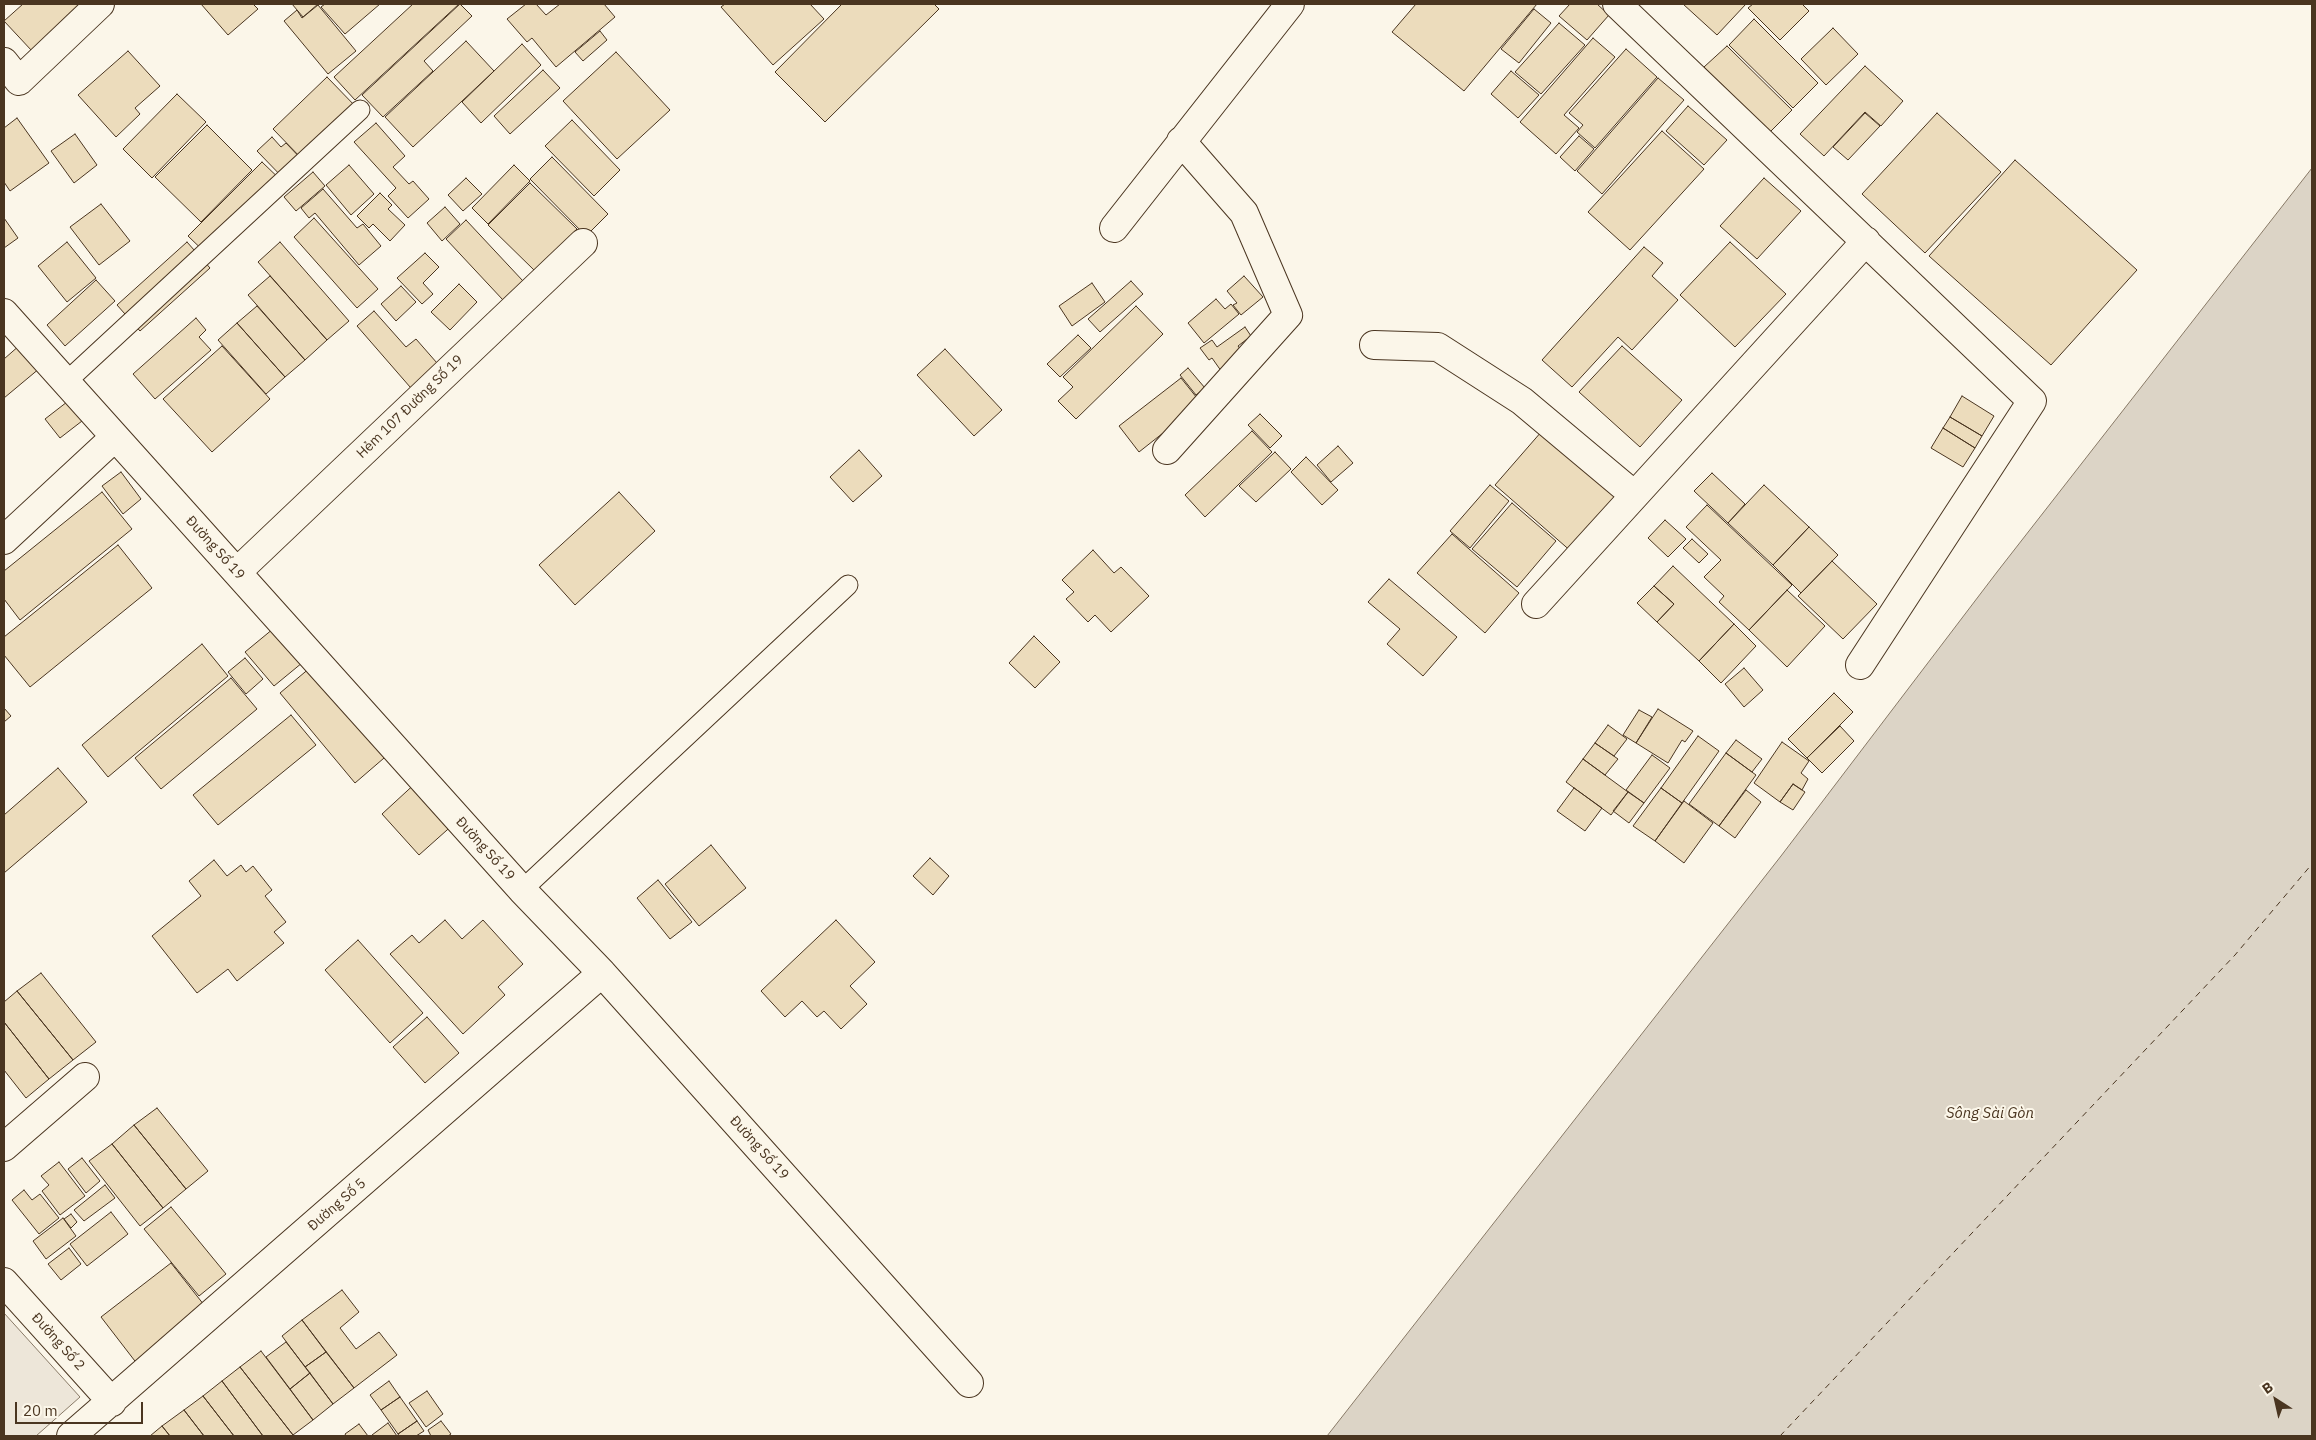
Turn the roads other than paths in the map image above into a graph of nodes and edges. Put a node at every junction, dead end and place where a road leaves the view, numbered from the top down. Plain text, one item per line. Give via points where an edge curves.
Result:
1 (100, 4) edge
2 (1290, 4) edge
3 (1617, 4) edge
4 (4, 62) edge
5 (360, 110) dead end
6 (1181, 141) junction
7 (1114, 228) dead end
8 (1866, 240) junction
9 (583, 243) dead end
10 (4, 313) edge
11 (1374, 345) dead end
12 (66, 382) junction
13 (115, 437) junction
14 (1167, 450) dead end
15 (1633, 494) junction
16 (4, 540) edge
17 (237, 572) junction
18 (848, 585) dead end
19 (1536, 604) dead end
20 (1860, 665) dead end
21 (522, 890) junction
22 (602, 973) junction
23 (85, 1077) dead end
24 (4, 1147) edge
25 (4, 1282) edge
26 (969, 1383) dead end
27 (112, 1402) junction
28 (71, 1436) edge

1 - 4 street via 19,81
2 - 6 street
3 - 8 street
5 - 12 lane
6 - 7 street
6 - 14 street via 1244,213 1288,316
8 - 15 street
8 - 20 street via 2032,401
9 - 17 street, Hẻm 107 Đường Số 19
10 - 12 street, Đường Số 19
11 - 15 street via 1438,347 1522,401
12 - 13 street, Đường Số 19
13 - 16 street
13 - 17 street, Đường Số 19
15 - 19 street
17 - 21 street, Đường Số 19
18 - 21 lane
21 - 22 street, Đường Số 19
22 - 26 street, Đường Số 19
22 - 27 street, Đường Số 5
23 - 24 street
25 - 27 street, Đường Số 2
27 - 28 street, Đường Số 5

